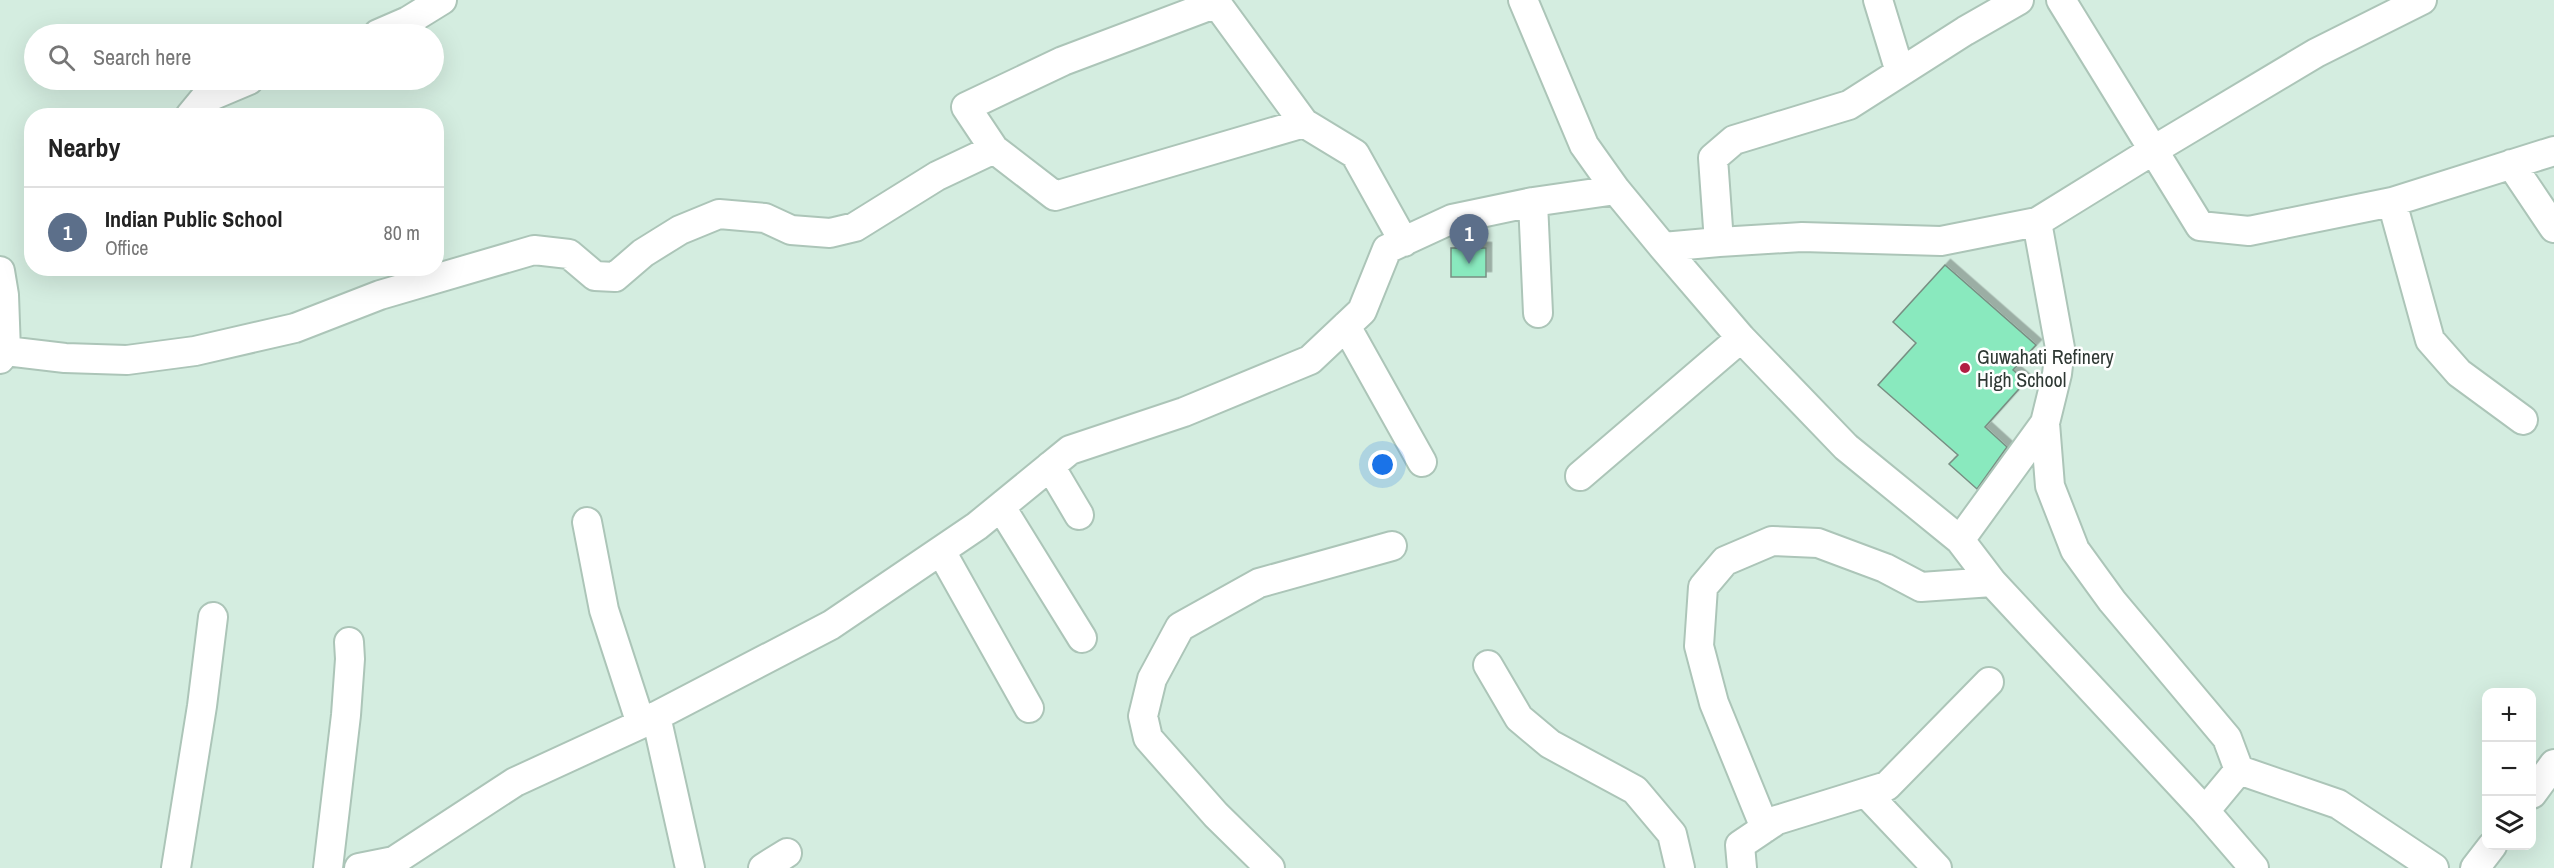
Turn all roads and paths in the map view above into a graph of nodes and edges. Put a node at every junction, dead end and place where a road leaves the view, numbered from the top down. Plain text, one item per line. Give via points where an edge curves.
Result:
1 (442, 0) edge
2 (1523, 0) edge
3 (1878, 0) edge
4 (2019, 0) edge
5 (2061, 0) edge
6 (2422, 0) edge
7 (1976, 11) edge
8 (401, 24) edge
9 (1900, 72) junction
10 (225, 90) edge
11 (197, 108) edge
12 (1304, 123) junction
13 (994, 149) junction
14 (2152, 151) junction
15 (2554, 151) edge
16 (2511, 164) junction
17 (1616, 190) junction
18 (1533, 202) junction
19 (2392, 202) junction
20 (2037, 222) junction
21 (2554, 228) edge
22 (1404, 242) junction
23 (1719, 242) junction
24 (1663, 247) junction
25 (0, 271) edge
26 (1538, 312) dead end
27 (1346, 326) junction
28 (1741, 338) junction
29 (3, 355) edge
30 (2523, 420) dead end
31 (2045, 423) junction
32 (1422, 462) dead end
33 (1050, 466) junction
34 (1580, 477) dead end
35 (1001, 507) junction
36 (1079, 515) dead end
37 (587, 522) dead end
38 (1960, 540) junction
39 (1392, 546) dead end
40 (941, 551) junction
41 (1992, 582) junction
42 (213, 617) dead end
43 (1082, 638) dead end
44 (349, 642) dead end
45 (1488, 664) dead end
46 (1989, 682) dead end
47 (1029, 708) dead end
48 (649, 720) junction
49 (2554, 764) edge
50 (2239, 770) junction
51 (2536, 789) edge
52 (1866, 793) junction
53 (2205, 811) junction
54 (1765, 828) junction
55 (2489, 850) edge
56 (787, 852) dead end
57 (176, 868) edge
58 (328, 868) edge
59 (359, 868) edge
60 (690, 868) edge
61 (763, 868) edge
62 (1270, 868) edge
63 (1680, 868) edge
64 (1742, 868) edge
65 (1937, 868) edge
66 (2254, 868) edge
67 (2434, 868) edge
68 (2475, 868) edge

1 - 8 street
2 - 17 street via 1584,145
3 - 9 street
4 - 7 street
5 - 14 street
6 - 14 street via 2316,53
7 - 9 street
9 - 23 street via 1849,105 1734,140 1713,158
10 - 11 street via 204,99
12 - 13 street via 1055,196
12 - 13 street via 1220,8 1209,6 1063,61 966,107
12 - 22 street via 1355,154
13 - 29 street via 937,176 855,227 830,233 791,230 765,218 719,214 680,230 643,253 615,277 595,276 569,254 534,250 380,295 295,328 195,351 127,360
14 - 19 street via 2200,226 2249,231
14 - 20 street
15 - 16 street
16 - 19 street
16 - 21 street
17 - 18 street
17 - 24 street
18 - 22 street via 1452,219
18 - 26 street
19 - 30 street via 2430,340 2459,373
20 - 23 street via 1941,242 1802,237
20 - 31 street via 2060,348
22 - 27 street via 1387,249 1362,311
23 - 24 street
24 - 28 street
25 - 29 street via 4,295
27 - 32 street
27 - 33 street via 1310,360 1184,412 1070,450
28 - 34 street
28 - 38 street via 1846,447
31 - 38 street
31 - 50 street via 2050,486 2075,550 2112,601 2227,738
33 - 35 street
33 - 36 street
35 - 40 street
35 - 43 street
37 - 48 street via 604,610
38 - 41 street
39 - 62 street via 1259,583 1180,627 1152,679 1143,716 1148,738 1216,815
40 - 47 street
40 - 48 street via 831,625
41 - 53 street
41 - 54 street via 1921,587 1885,568 1818,543 1772,541 1725,561 1703,587 1699,646 1714,703
42 - 57 street
44 - 58 street via 346,715
45 - 63 street via 1519,718 1550,744 1635,790 1672,834
46 - 52 street via 1887,786
48 - 59 street via 515,782 394,861
48 - 60 street
49 - 51 street
50 - 53 street
50 - 67 street via 2338,804
52 - 54 street via 1777,820
52 - 65 street
53 - 66 street
54 - 64 street via 1740,845
55 - 68 street
56 - 61 street

